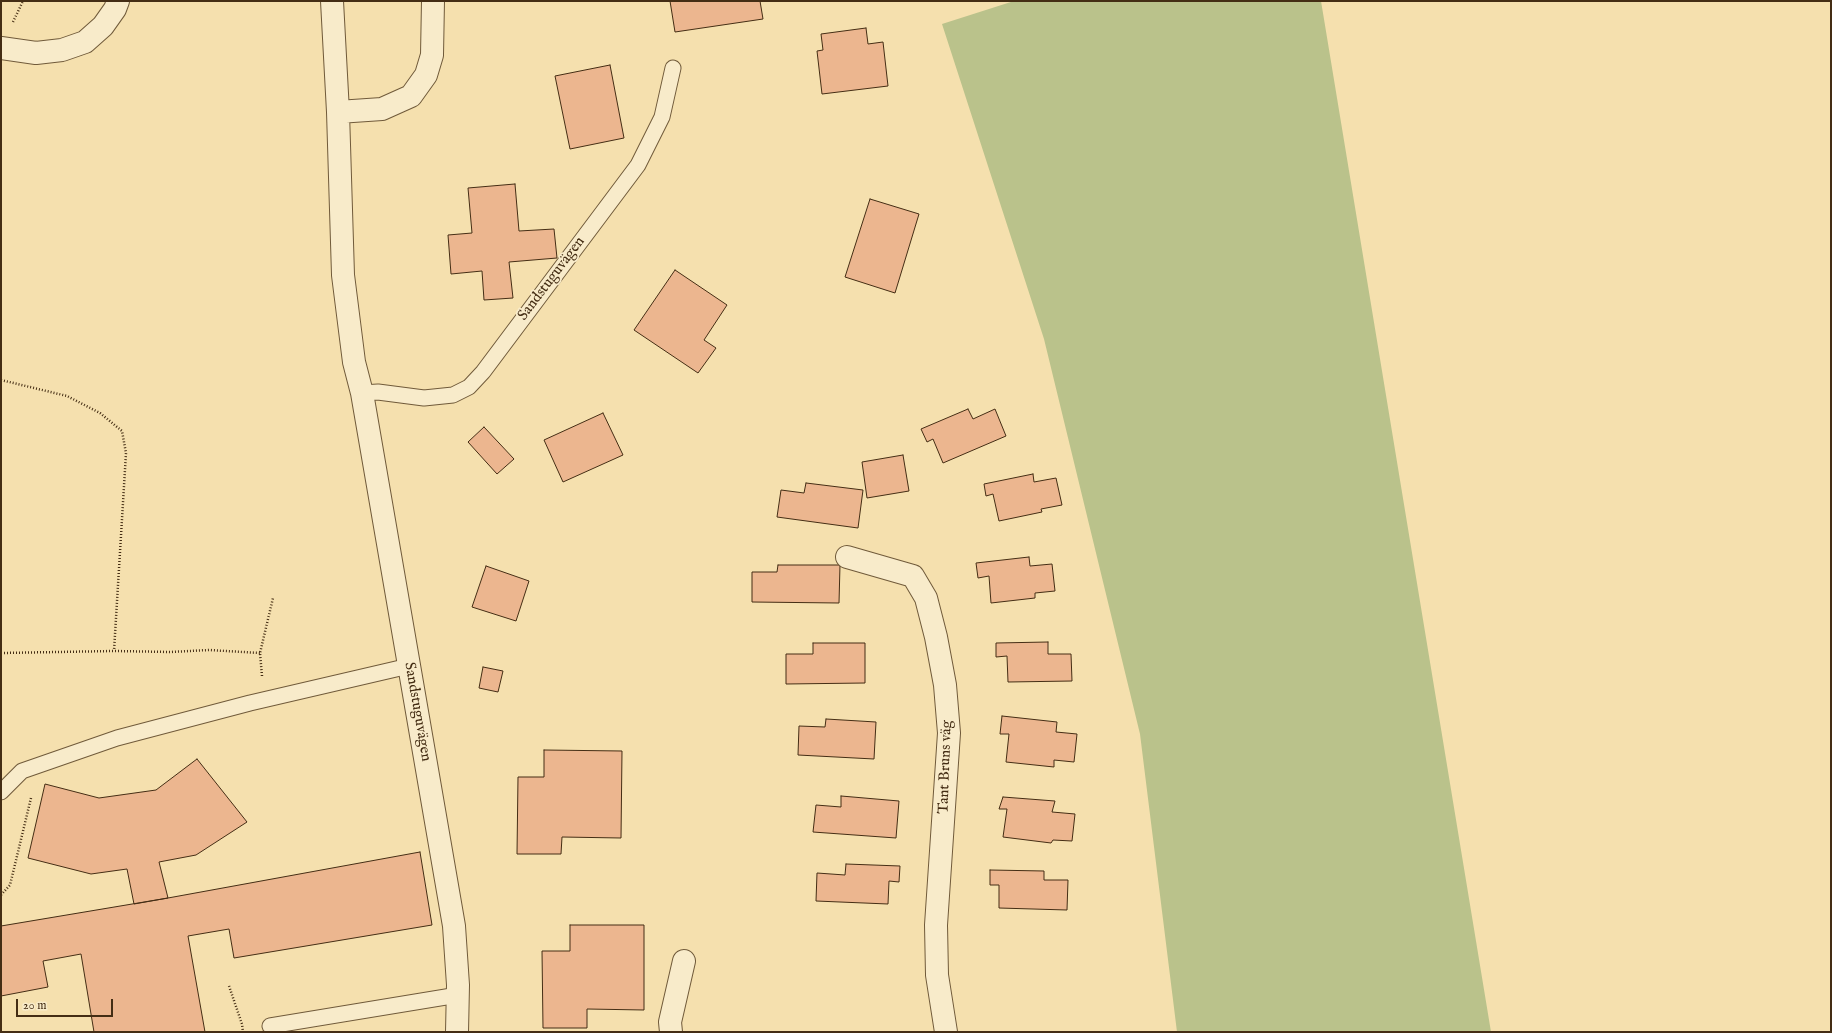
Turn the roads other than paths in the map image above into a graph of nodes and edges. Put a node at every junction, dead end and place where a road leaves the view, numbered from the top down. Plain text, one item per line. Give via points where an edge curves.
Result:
1 (118, 1) edge
2 (332, 1) edge
3 (433, 1) edge
4 (1, 48) edge
5 (673, 68) dead end
6 (338, 112) junction
7 (362, 393) junction
8 (847, 557) dead end
9 (409, 666) junction
10 (1, 792) edge
11 (684, 961) dead end
12 (458, 995) junction
13 (270, 1026) dead end
14 (457, 1032) edge
15 (671, 1032) edge
16 (946, 1032) edge

1 - 4 street via 103,26 85,42 62,50 36,53
2 - 6 street, Sandstuguvägen
3 - 6 street via 432,55 426,75 411,96 382,109
5 - 7 lane, Sandstuguvägen via 662,117 638,165 483,372 469,387 453,395 424,398 378,392
6 - 7 street, Sandstuguvägen via 343,275 354,362
7 - 9 street, Sandstuguvägen
8 - 16 street, Tant Bruns väg via 913,576 926,598 936,637 945,685 949,733 936,925 937,975
9 - 10 lane via 117,738 22,771
9 - 12 street, Sandstuguvägen via 454,926
11 - 15 street via 670,1022
12 - 13 lane
12 - 14 street, Sandstuguvägen

